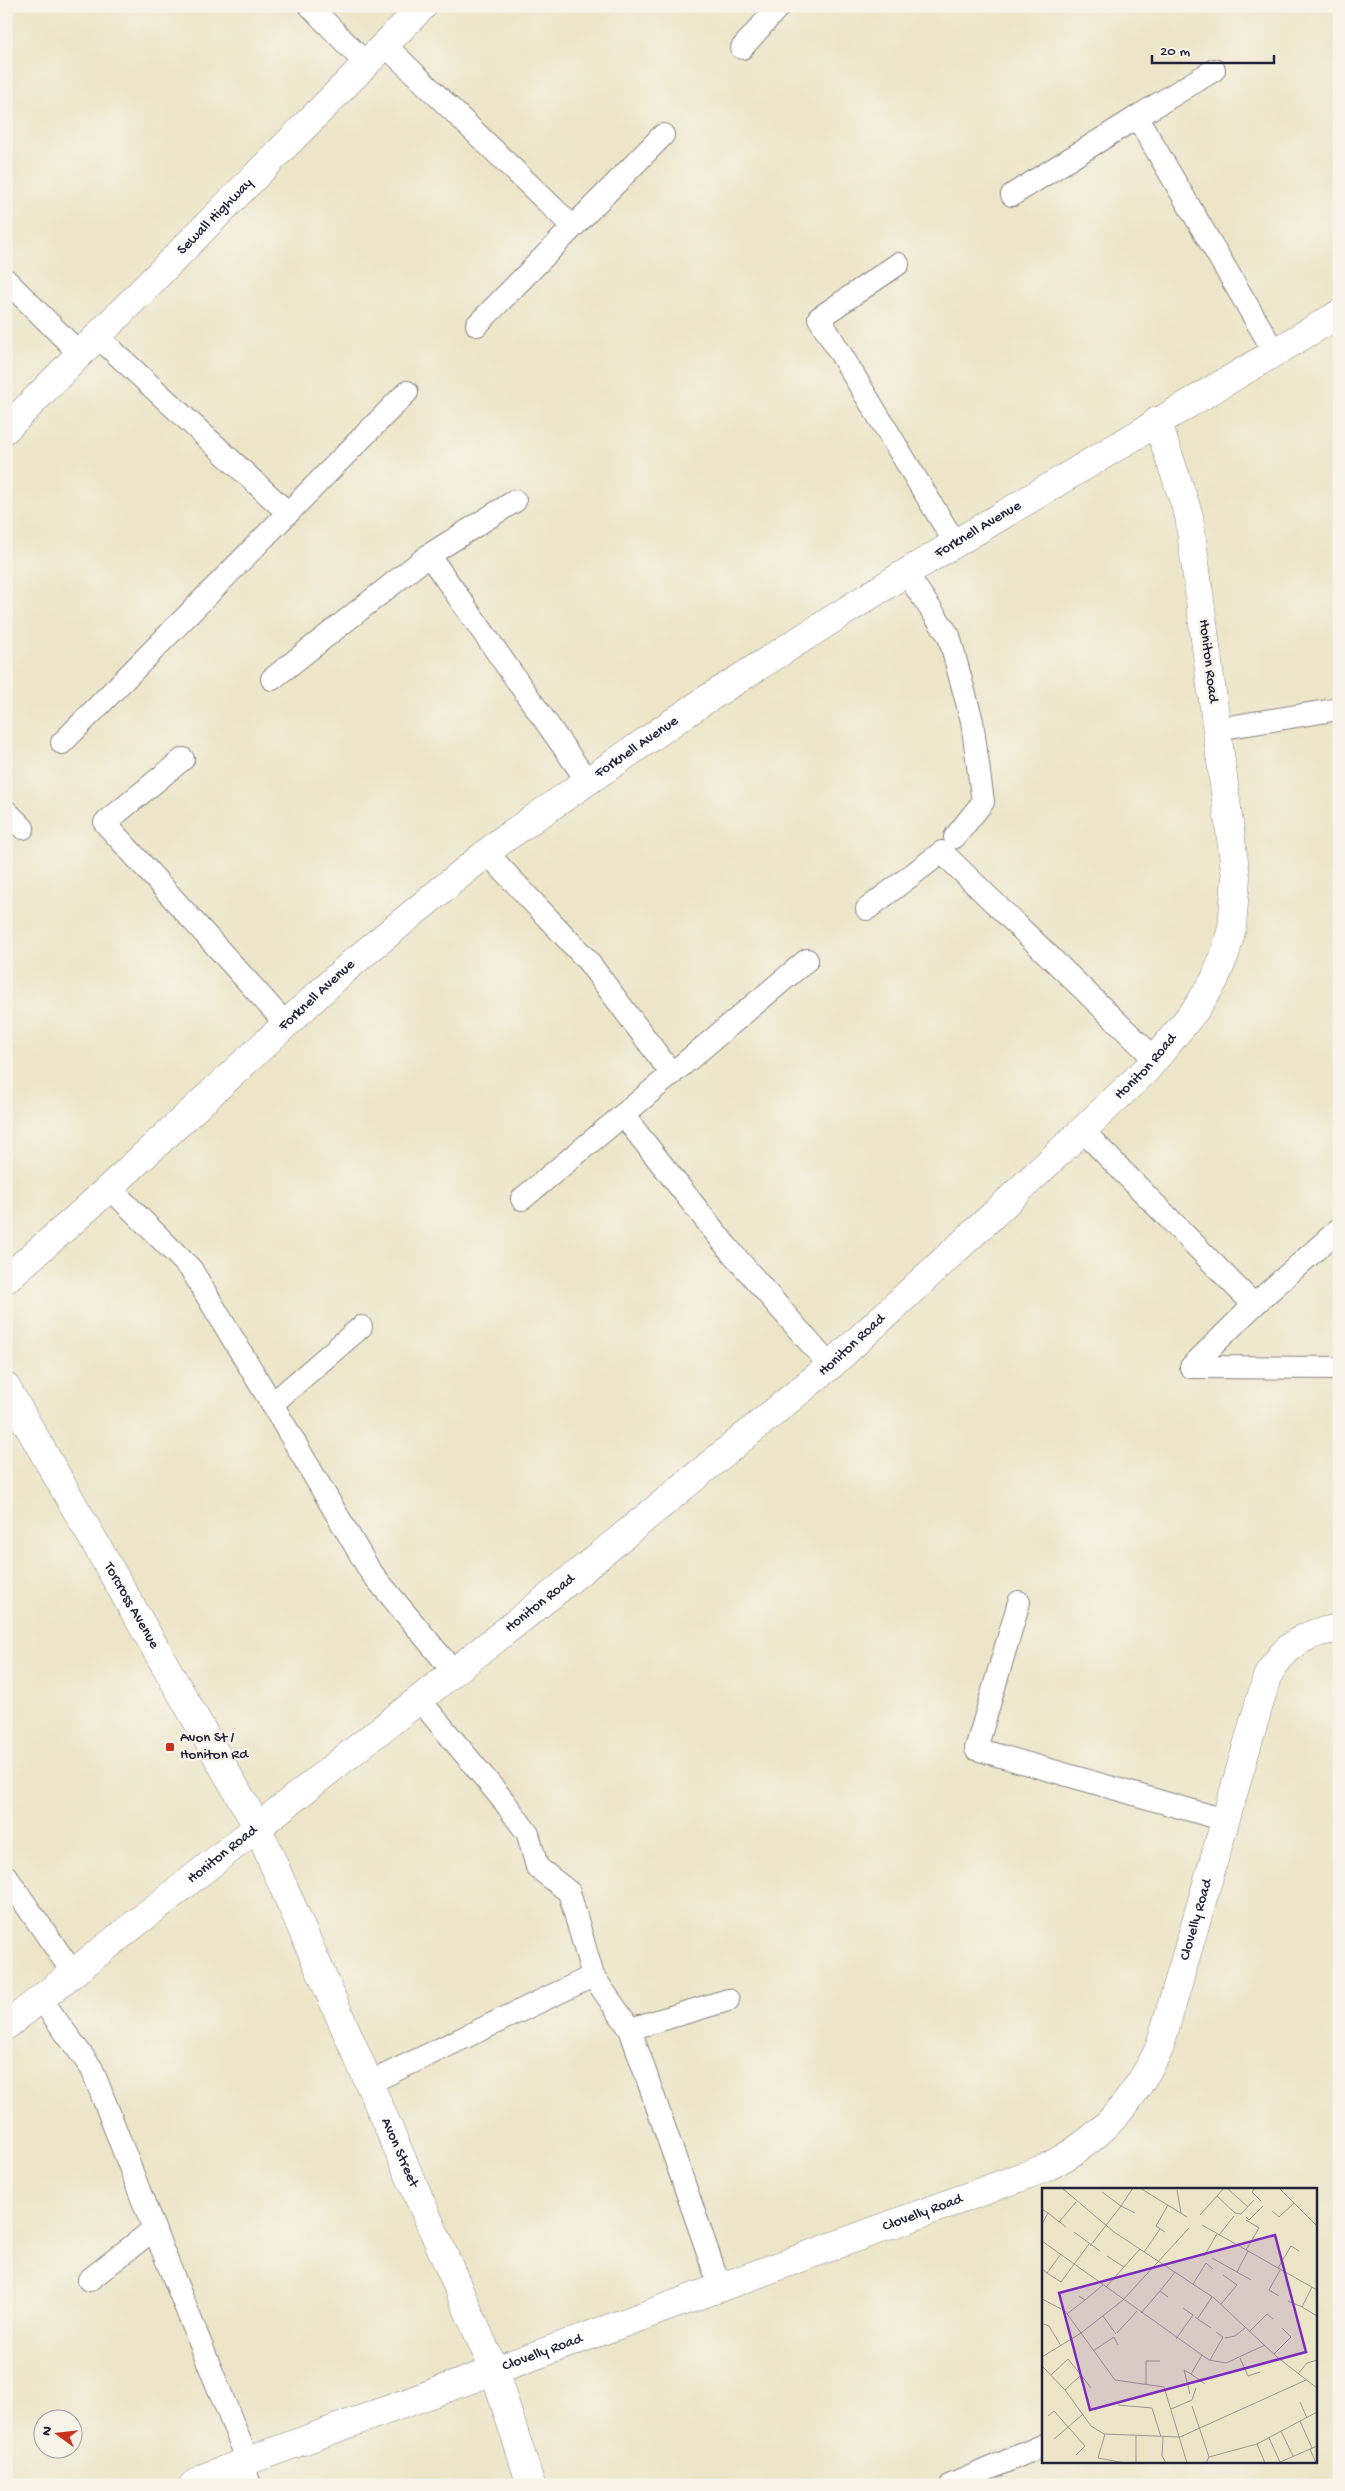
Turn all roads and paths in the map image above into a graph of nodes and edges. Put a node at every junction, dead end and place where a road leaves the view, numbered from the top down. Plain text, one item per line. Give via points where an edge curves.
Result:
1 (310, 6) edge
2 (423, 6) edge
3 (779, 6) edge
4 (385, 45) junction
5 (742, 48) dead end
6 (366, 64) junction
7 (1214, 70) dead end
8 (1137, 117) junction
9 (663, 135) dead end
10 (1012, 195) dead end
11 (573, 228) junction
12 (898, 264) dead end
13 (6, 280) edge
14 (1339, 314) edge
15 (477, 325) dead end
16 (89, 345) junction
17 (1275, 352) junction
18 (407, 392) dead end
19 (1157, 421) junction
20 (6, 429) edge
21 (515, 501) dead end
22 (288, 513) junction
23 (955, 543) junction
24 (429, 555) junction
25 (906, 573) junction
26 (272, 679) dead end
27 (1339, 709) edge
28 (1217, 729) junction
29 (62, 743) dead end
30 (183, 759) dead end
31 (588, 782) junction
32 (6, 811) edge
33 (23, 828) dead end
34 (955, 837) dead end
35 (487, 853) junction
36 (867, 909) dead end
37 (807, 960) dead end
38 (286, 1024) junction
39 (1155, 1059) junction
40 (672, 1074) junction
41 (622, 1115) junction
42 (1082, 1130) junction
43 (110, 1188) junction
44 (522, 1199) dead end
45 (1339, 1229) edge
46 (6, 1279) edge
47 (1254, 1305) junction
48 (361, 1327) dead end
49 (830, 1366) junction
50 (1339, 1368) edge
51 (6, 1387) edge
52 (272, 1404) junction
53 (1019, 1602) dead end
54 (1339, 1630) edge
55 (453, 1671) junction
56 (419, 1699) junction
57 (1225, 1820) junction
58 (257, 1826) junction
59 (6, 1876) edge
60 (73, 1973) junction
61 (592, 1976) junction
62 (41, 1998) junction
63 (728, 2000) dead end
64 (6, 2026) edge
65 (630, 2029) junction
66 (369, 2083) junction
67 (154, 2229) junction
68 (89, 2280) dead end
69 (720, 2287) junction
70 (494, 2370) junction
71 (1042, 2446) edge
72 (247, 2469) edge
73 (192, 2485) edge
74 (531, 2485) edge
75 (951, 2485) edge

1 - 6 lane
2 - 4 street, Sewall Highway
3 - 5 lane
4 - 6 street, Sewall Highway
4 - 11 lane
6 - 16 street, Sewall Highway
7 - 8 lane
8 - 10 lane
8 - 17 lane
9 - 11 lane
11 - 15 lane
12 - 23 lane via 819,318
13 - 16 lane
14 - 17 street, Forknell Avenue
16 - 20 street, Sewall Highway
16 - 22 lane
17 - 19 street, Forknell Avenue
18 - 22 lane
19 - 23 street, Forknell Avenue
19 - 28 street, Honiton Road via 1189,516
21 - 24 lane
22 - 29 lane
23 - 25 street, Forknell Avenue
24 - 26 lane
24 - 31 lane
25 - 31 street, Forknell Avenue via 704,701
25 - 34 lane via 949,636 972,721 983,802
27 - 28 lane
28 - 39 street, Honiton Road via 1236,877 1232,928 1214,981 1196,1009
30 - 38 lane via 105,824
31 - 35 street, Forknell Avenue
32 - 33 lane
35 - 38 street, Forknell Avenue via 350,966
35 - 40 lane via 587,960
36 - 39 lane via 942,852
37 - 40 lane
38 - 43 street, Forknell Avenue
39 - 42 street, Honiton Road
40 - 41 lane
41 - 44 lane
41 - 49 lane via 727,1246
42 - 47 lane
42 - 49 street, Honiton Road
43 - 46 street, Forknell Avenue
43 - 52 lane via 192,1269
45 - 47 lane
47 - 50 lane via 1191,1367
48 - 52 lane
49 - 55 street, Honiton Road
51 - 58 street, Torcross Avenue
52 - 55 lane via 370,1571
53 - 57 lane via 976,1749
54 - 57 street, Clovelly Road via 1319,1632 1297,1641 1273,1666 1262,1689
55 - 56 street, Honiton Road
56 - 58 street, Honiton Road
56 - 61 lane via 528,1834 537,1867 569,1892
57 - 69 street, Clovelly Road via 1159,2049 1112,2122 1094,2138 1043,2169
58 - 60 street, Honiton Road
58 - 66 street, Avon Street
59 - 60 lane
60 - 62 street, Honiton Road
61 - 65 lane
61 - 66 lane
62 - 64 street, Honiton Road
62 - 67 lane via 92,2070
63 - 65 lane
65 - 69 lane
66 - 70 street, Avon Street
67 - 68 lane
67 - 72 lane
69 - 70 street, Clovelly Road
70 - 72 street, Clovelly Road
70 - 74 street, Avon Street
71 - 75 lane
72 - 73 street, Clovelly Road via 206,2477

